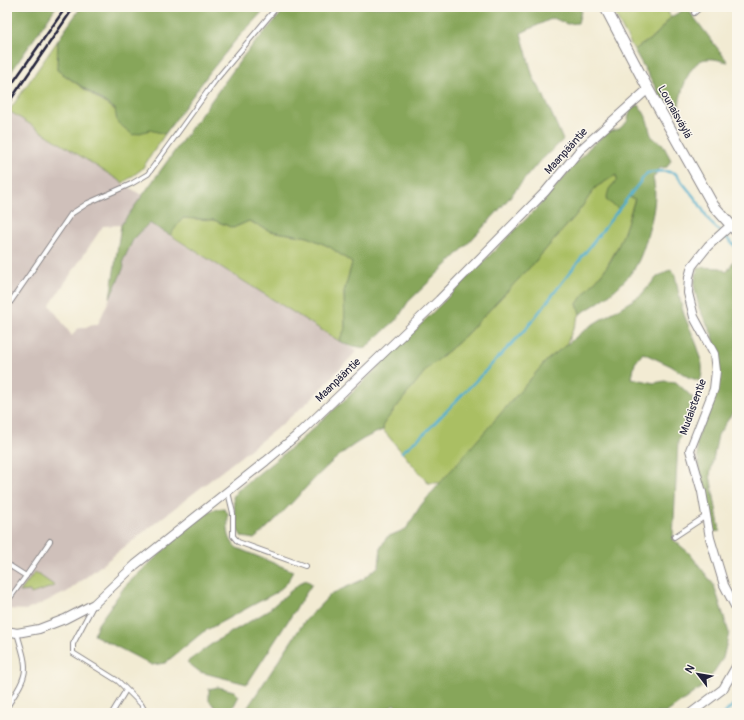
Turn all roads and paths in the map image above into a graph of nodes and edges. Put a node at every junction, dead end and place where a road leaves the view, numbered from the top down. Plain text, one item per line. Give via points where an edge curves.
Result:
1 (277, 7) edge
2 (605, 7) edge
3 (701, 7) edge
4 (694, 13) dead end
5 (648, 89) junction
6 (733, 229) edge
7 (7, 307) edge
8 (228, 492) junction
9 (706, 516) junction
10 (674, 537) dead end
11 (50, 541) dead end
12 (7, 564) edge
13 (305, 566) dead end
14 (26, 576) junction
15 (7, 602) edge
16 (94, 604) junction
17 (737, 610) edge
18 (7, 631) edge
19 (17, 633) junction
20 (737, 665) edge
21 (126, 690) junction
22 (7, 707) edge
23 (112, 713) edge
24 (146, 713) edge
25 (691, 713) edge

1 - 7 lane via 214,81 148,174 71,214
2 - 5 street, Lounaisväylä
3 - 4 lane
5 - 6 street, Lounaisväylä via 713,205
5 - 8 street, Maanpääntie via 580,150 545,192 439,300 302,431
6 - 9 street, Mudaistentie via 708,246 692,266 689,277 688,293 694,317 714,354 716,371 714,389 690,450
8 - 13 lane via 233,513 233,536 238,542
8 - 16 street, Maanpääntie via 135,565
9 - 10 lane
9 - 17 street, Mudaistentie via 724,585
11 - 14 lane
12 - 14 lane
14 - 15 lane
16 - 19 street, Maanpääntie via 39,629
16 - 21 lane via 73,644 74,653 118,681
18 - 19 street, Maanpääntie
19 - 22 lane via 26,669 24,678
20 - 25 street via 723,689
21 - 23 lane
21 - 24 lane via 141,704

